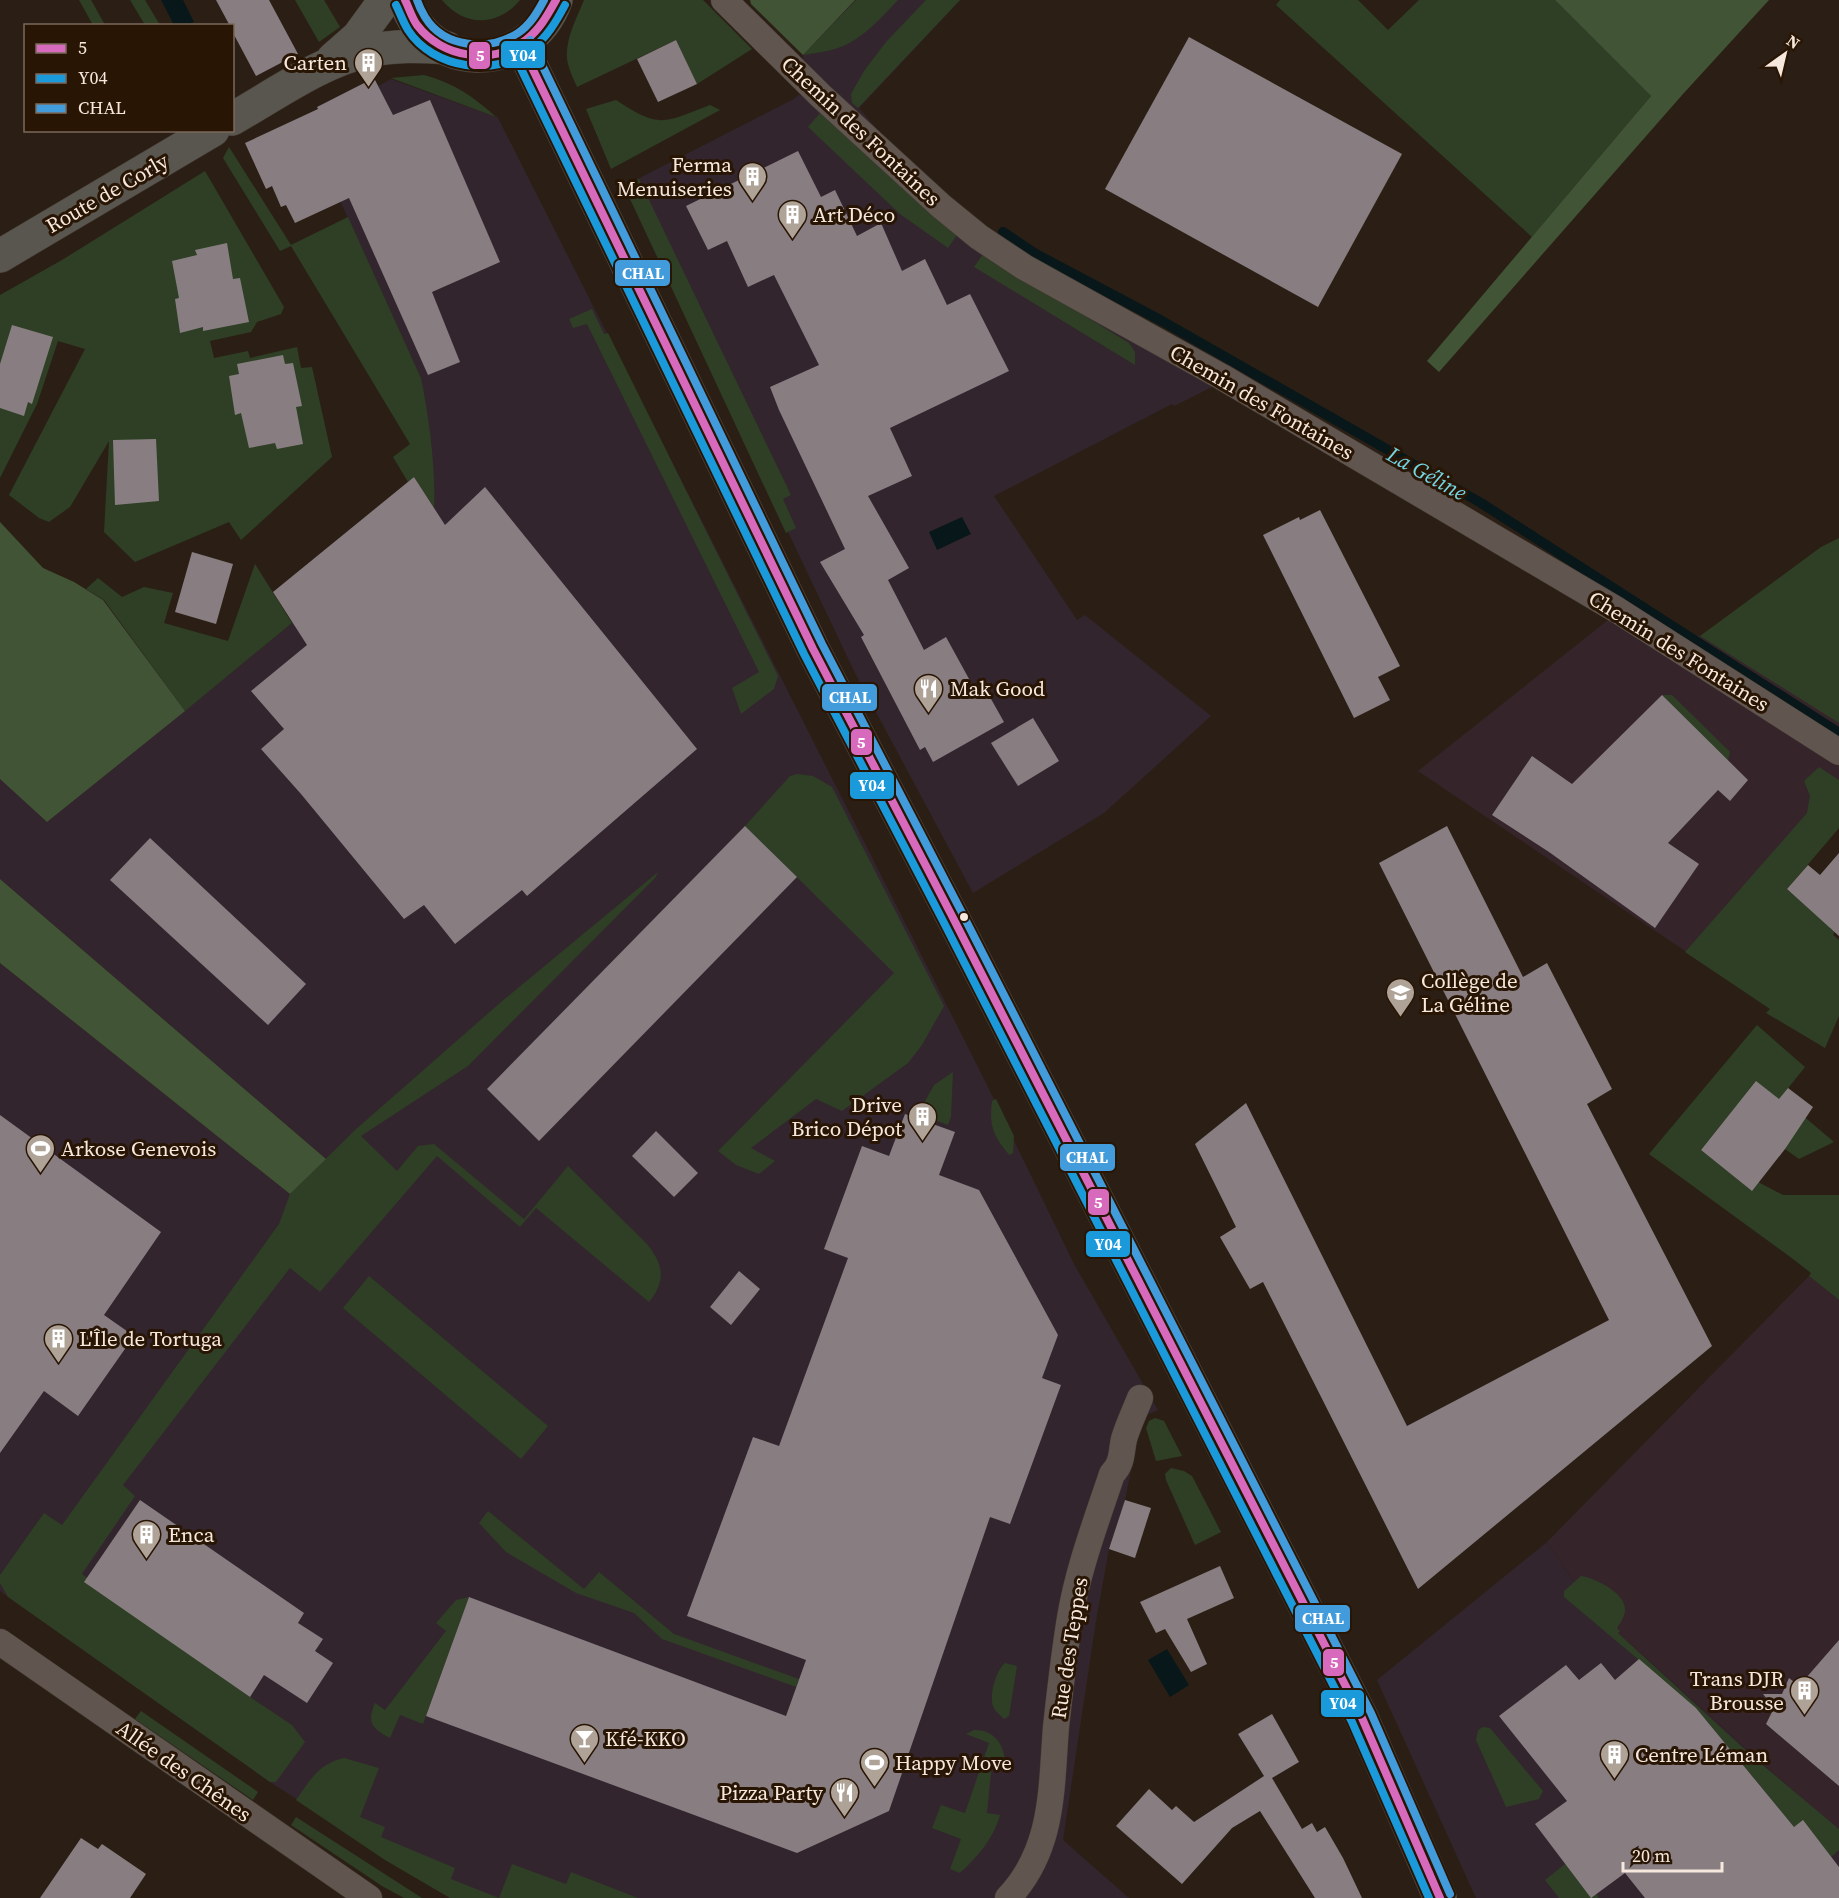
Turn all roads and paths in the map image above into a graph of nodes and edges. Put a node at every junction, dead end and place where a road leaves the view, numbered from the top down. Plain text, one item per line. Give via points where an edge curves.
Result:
1 (385, 0) edge
2 (405, 0) edge
3 (556, 0) edge
4 (724, 0) edge
5 (521, 45) junction
6 (447, 48) junction
7 (323, 67) junction
8 (234, 118) edge
9 (210, 132) edge
10 (0, 256) edge
11 (1839, 752) edge
12 (1140, 1398) dead end
13 (0, 1642) edge
14 (369, 1898) edge
15 (1008, 1898) edge
16 (1440, 1898) edge

1 - 7 main road via 358,37
2 - 6 main road via 423,31
3 - 5 main road via 545,23
4 - 11 street, Chemin des Fontaines via 846,120 941,206 1024,267 1222,377 1617,610
5 - 6 main road via 481,56
5 - 16 main road via 813,649 1362,1718
6 - 7 main road via 411,45 367,51
7 - 8 main road
9 - 10 main road, Route de Corly
12 - 15 street, Rue des Teppes via 1075,1589 1046,1830 1029,1870
13 - 14 street, Allée des Chênes

